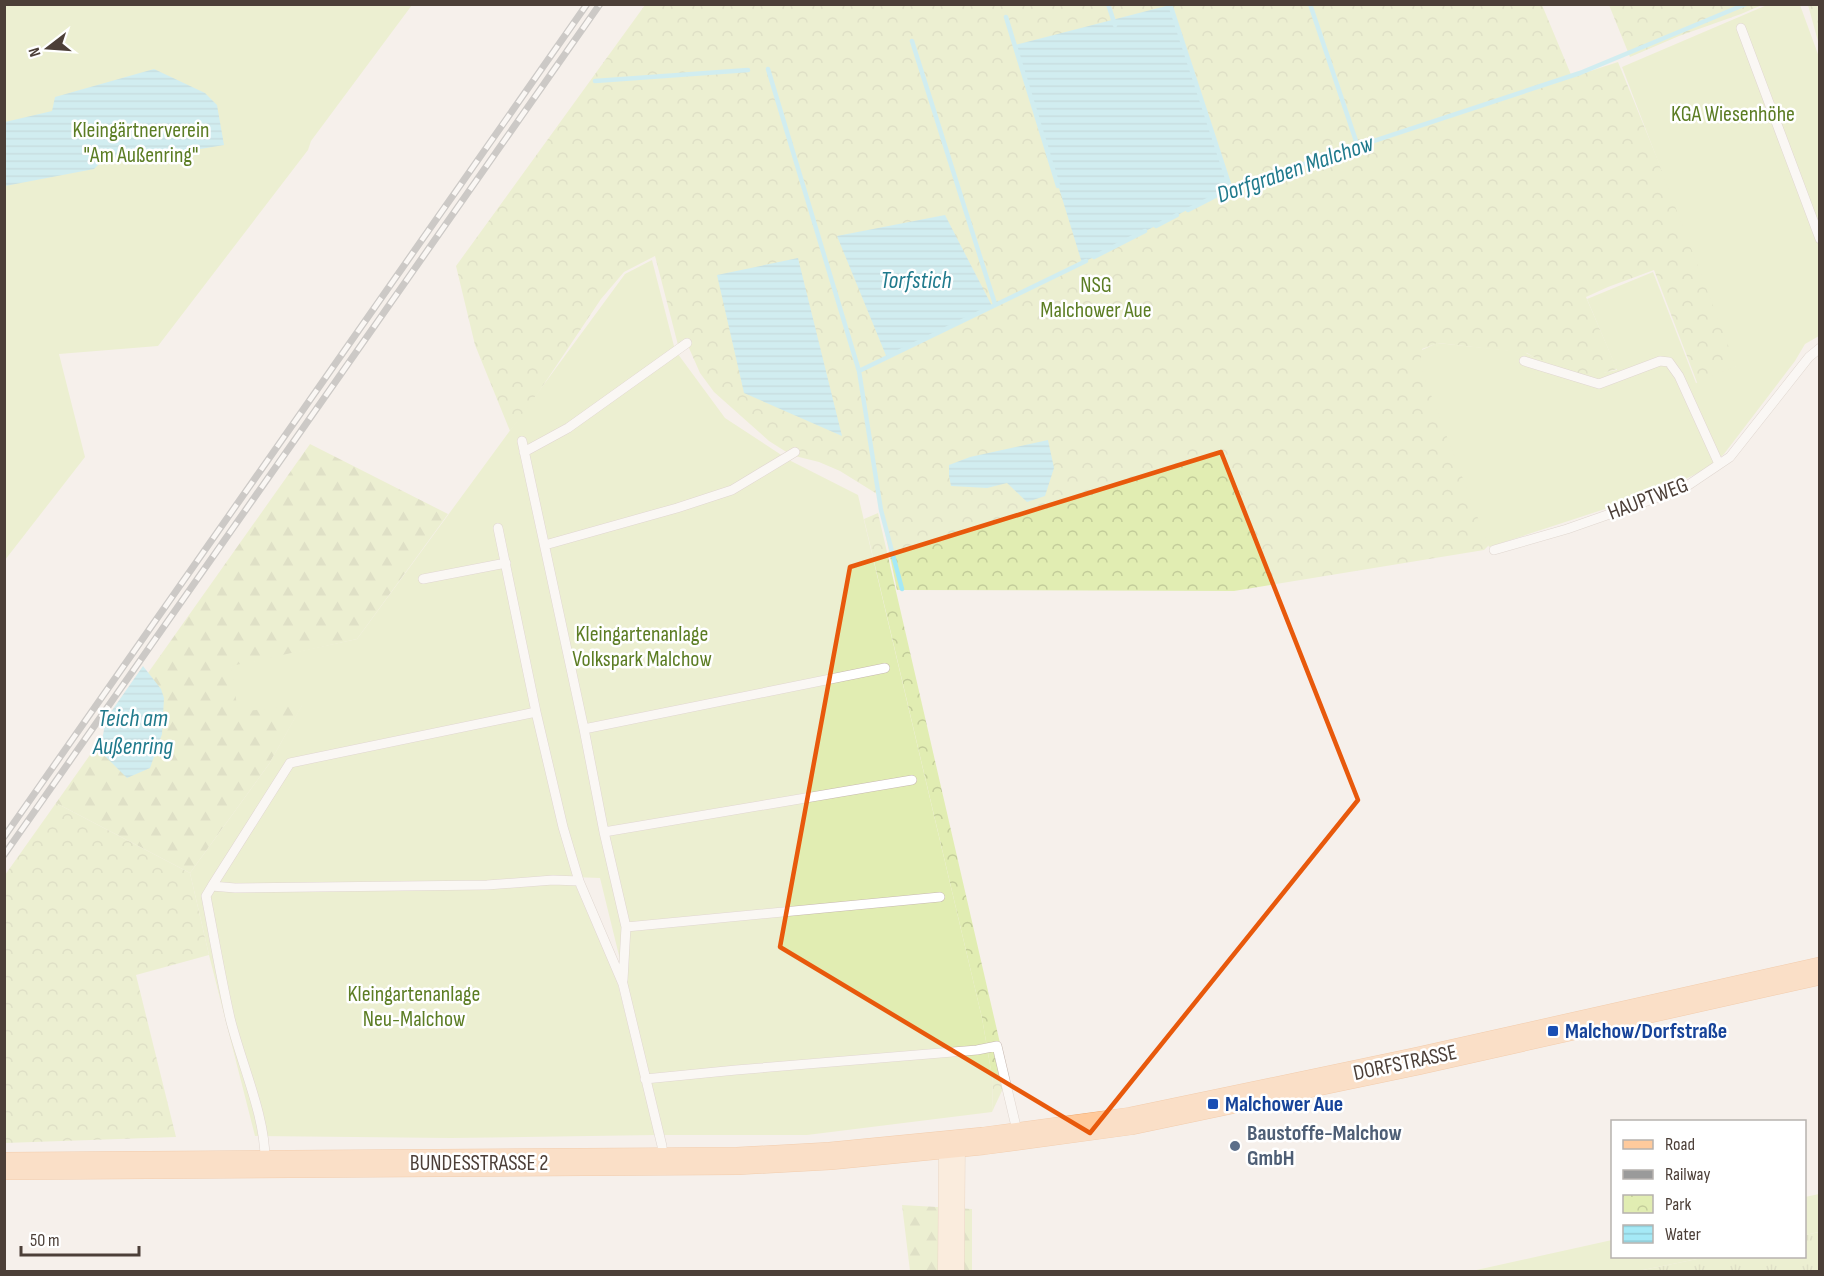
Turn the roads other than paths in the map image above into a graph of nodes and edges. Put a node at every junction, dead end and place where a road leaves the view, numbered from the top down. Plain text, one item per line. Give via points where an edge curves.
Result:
1 (1741, 28) dead end
2 (1820, 239) edge
3 (687, 343) dead end
4 (1820, 348) edge
5 (1524, 361) dead end
6 (522, 441) dead end
7 (524, 452) junction
8 (795, 452) dead end
9 (1719, 464) junction
10 (498, 528) dead end
11 (545, 546) junction
12 (1494, 550) dead end
13 (506, 563) junction
14 (423, 579) dead end
15 (885, 668) dead end
16 (536, 712) junction
17 (584, 729) junction
18 (912, 780) dead end
19 (604, 832) junction
20 (579, 881) junction
21 (212, 885) junction
22 (940, 897) dead end
23 (626, 927) junction
24 (1820, 971) edge
25 (623, 984) junction
26 (645, 1079) junction
27 (1018, 1136) junction
28 (952, 1144) junction
29 (663, 1162) junction
30 (265, 1165) junction
31 (4, 1166) edge
32 (951, 1272) edge

1 - 2 lane
3 - 7 lane via 567,428
4 - 9 lane, HAUPTWEG via 1730,457
5 - 9 lane via 1599,384 1660,361 1670,362
6 - 7 lane
7 - 11 lane
8 - 11 lane via 732,490
9 - 12 lane, HAUPTWEG via 1684,488
10 - 13 lane
11 - 17 lane
13 - 14 lane
13 - 16 lane
15 - 17 lane
16 - 20 lane
16 - 21 lane via 290,764
17 - 19 lane
18 - 19 lane
19 - 23 lane
20 - 21 lane via 259,888
20 - 25 lane
21 - 30 lane via 206,896 212,928 231,1019 264,1136
22 - 23 lane
23 - 25 lane
24 - 27 main road, DORFSTRASSE via 1171,1113
25 - 26 lane
26 - 27 lane via 997,1046
26 - 29 lane
27 - 28 main road, DORFSTRASSE
28 - 29 main road, BUNDESSTRASSE 2 via 830,1156
28 - 32 main road
29 - 30 main road, BUNDESSTRASSE 2
30 - 31 main road, BUNDESSTRASSE 2

